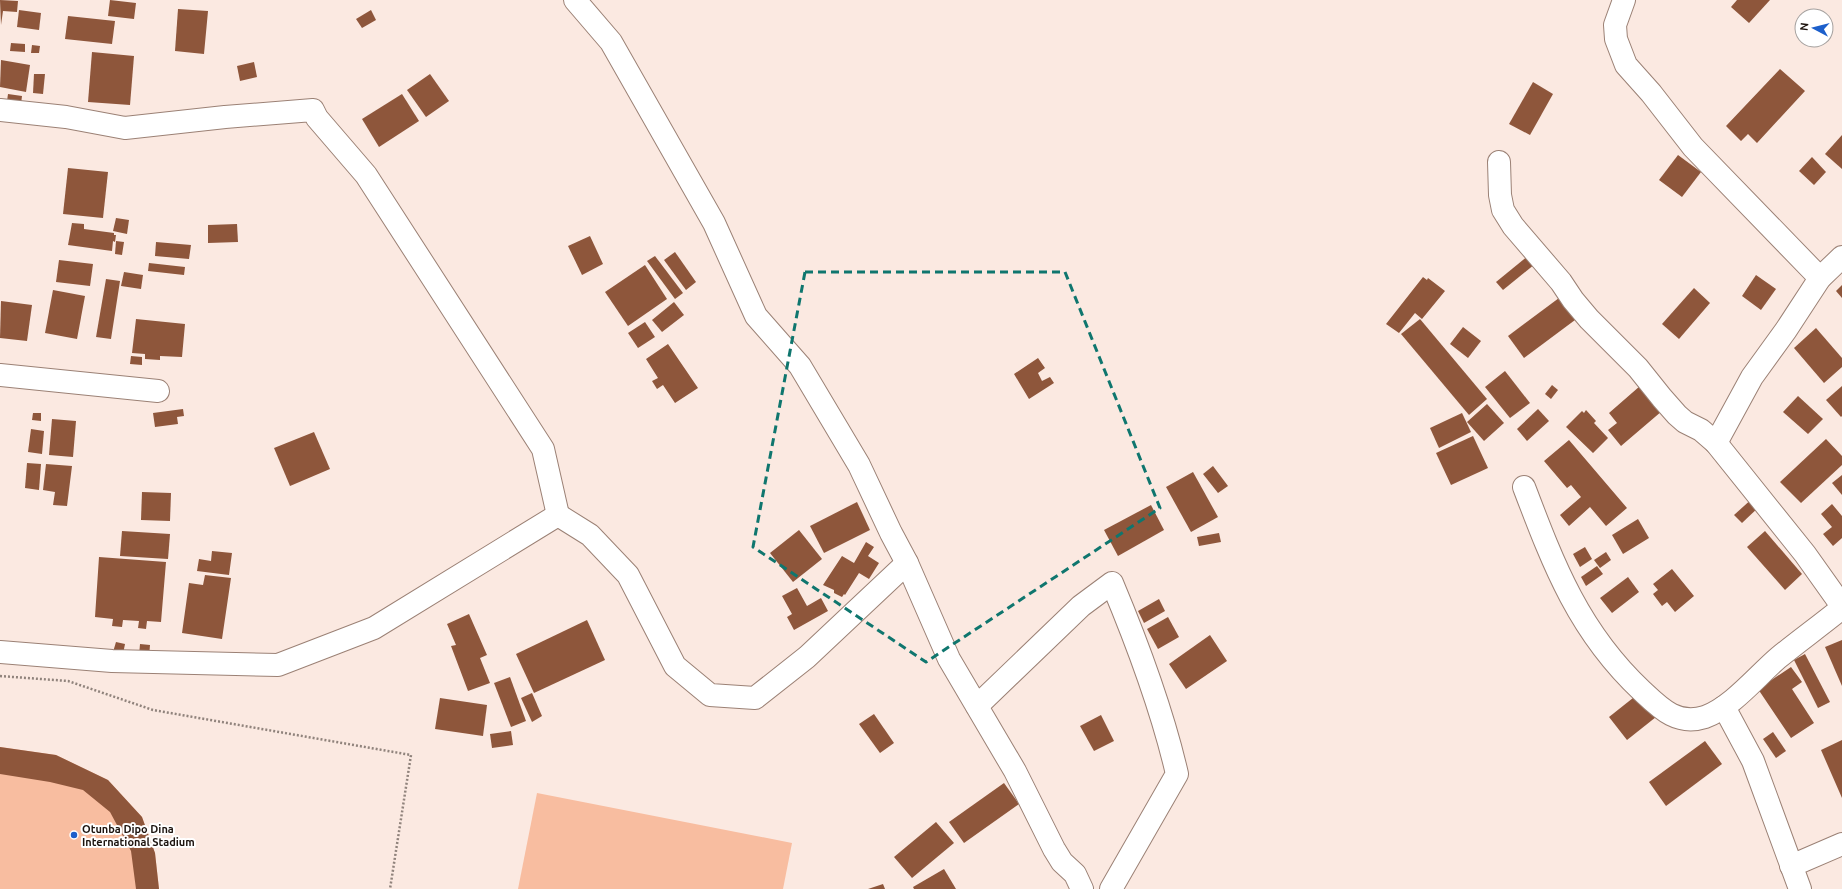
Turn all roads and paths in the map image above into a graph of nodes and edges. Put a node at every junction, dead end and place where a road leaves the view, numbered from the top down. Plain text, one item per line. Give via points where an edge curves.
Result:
1 (575, 0) edge
2 (1624, 0) edge
3 (0, 110) edge
4 (1499, 162) dead end
5 (1842, 257) edge
6 (1820, 278) junction
7 (0, 375) edge
8 (158, 391) dead end
9 (1716, 443) junction
10 (1524, 487) dead end
11 (558, 514) junction
12 (907, 563) junction
13 (1842, 607) edge
14 (0, 652) edge
15 (0, 676) edge
16 (977, 706) junction
17 (1724, 706) junction
18 (1842, 844) edge
19 (1791, 866) junction
20 (390, 889) edge
21 (1082, 889) edge
22 (1111, 889) edge
23 (1800, 889) edge

1 - 12 street via 611,42 714,223 756,316 800,366 859,465
2 - 6 street via 1616,25 1616,39 1626,65 1693,147
3 - 11 street via 66,117 125,128 313,110 366,175 543,448
4 - 9 street via 1503,210 1513,226 1589,319 1638,368 1677,415
5 - 6 street
6 - 9 street via 1752,377
7 - 8 street
9 - 13 street via 1805,554
10 - 17 street via 1549,552 1574,606 1621,672 1657,706 1678,718 1704,717
11 - 12 street via 590,535 628,575 675,666 710,695 755,698 807,657
11 - 14 street via 374,628 278,665 112,661
12 - 16 street via 949,659
13 - 17 street via 1778,658
15 - 20 path via 68,681 153,710 411,755
16 - 21 street via 1015,770 1054,849 1062,862 1075,874
16 - 22 street via 1081,606 1112,583 1135,636 1177,774
17 - 19 street via 1753,761
18 - 19 street
19 - 23 street

